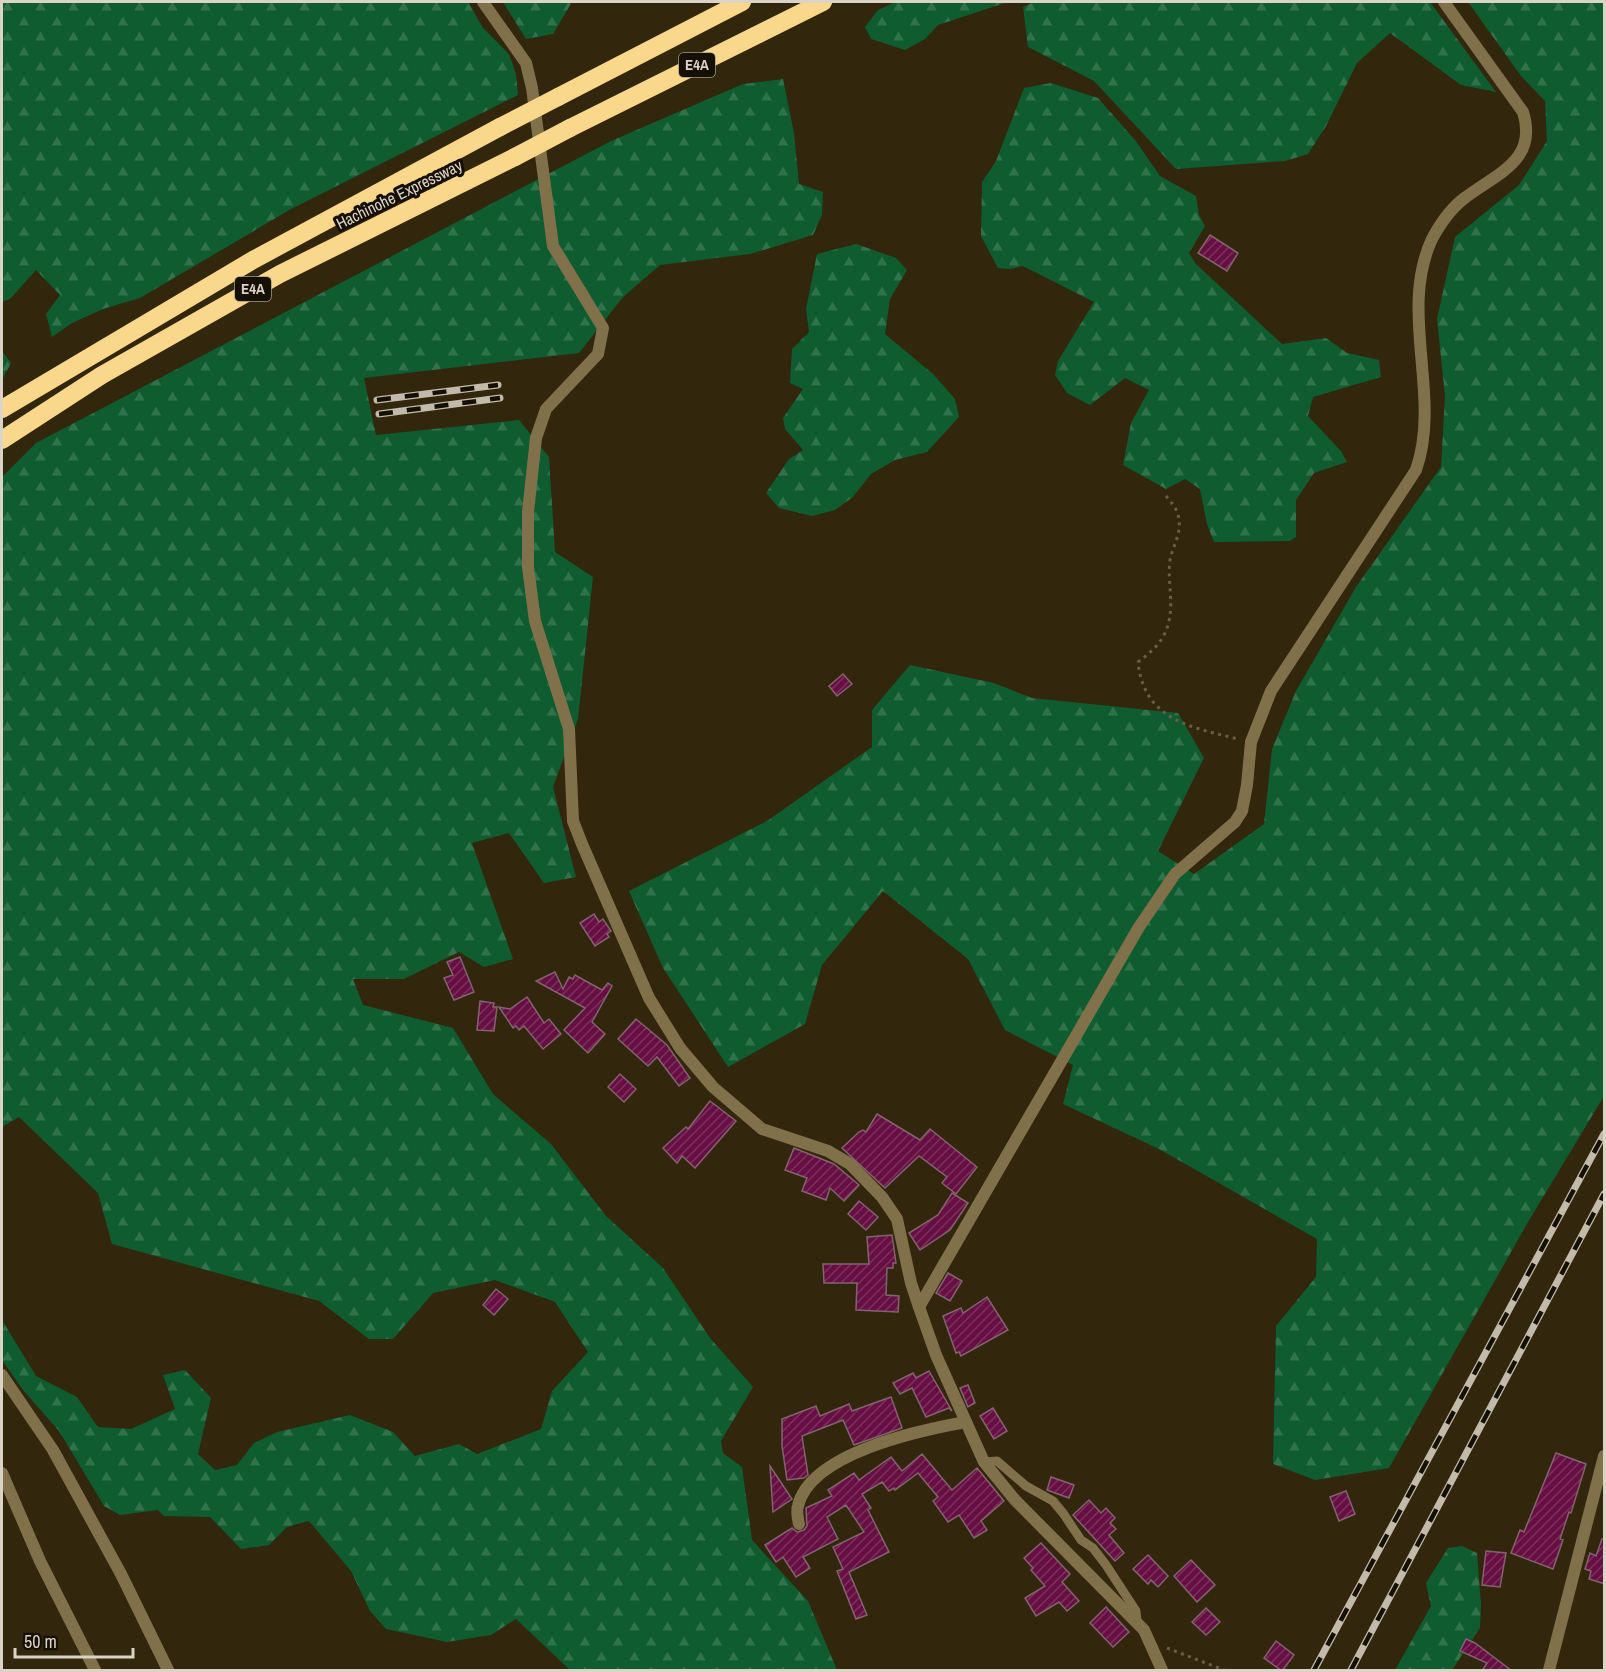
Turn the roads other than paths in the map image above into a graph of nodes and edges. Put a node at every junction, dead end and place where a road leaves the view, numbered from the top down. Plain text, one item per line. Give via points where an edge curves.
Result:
1 (483, 2) edge
2 (742, 2) edge
3 (823, 2) edge
4 (1444, 2) edge
5 (2, 409) edge
6 (2, 440) edge
7 (919, 1307) junction
8 (2, 1375) edge
9 (966, 1422) junction
10 (1605, 1456) edge
11 (984, 1462) junction
12 (2, 1473) edge
13 (799, 1524) dead end
14 (1137, 1622) junction
15 (95, 1671) edge
16 (168, 1671) edge
17 (1162, 1671) edge
18 (1549, 1671) edge

1 - 7 street via 526,63 554,246 603,328 598,354 546,409 536,438 528,512 528,567 535,621 569,729 573,821 649,998 680,1048 713,1087 762,1129 828,1151 850,1164 882,1197 897,1219
2 - 5 highway, Hachinohe Expressway / E4A, bridge via 253,260
3 - 6 highway, Hachinohe Expressway / E4A, bridge via 280,274 102,375
4 - 7 street via 1523,112 1528,128 1525,146 1514,164 1464,198 1432,239 1422,276 1419,339 1425,427 1416,470 1271,691 1251,742 1242,811 1235,822 1175,874 1139,927
7 - 9 street
8 - 16 street via 53,1450
9 - 11 street
9 - 13 street via 898,1437 835,1464 805,1491 797,1506
10 - 18 street
11 - 14 street via 1015,1500
11 - 14 lane via 997,1461 1026,1486 1053,1501 1106,1565 1136,1611
12 - 15 street via 40,1561
14 - 17 street via 1154,1647

